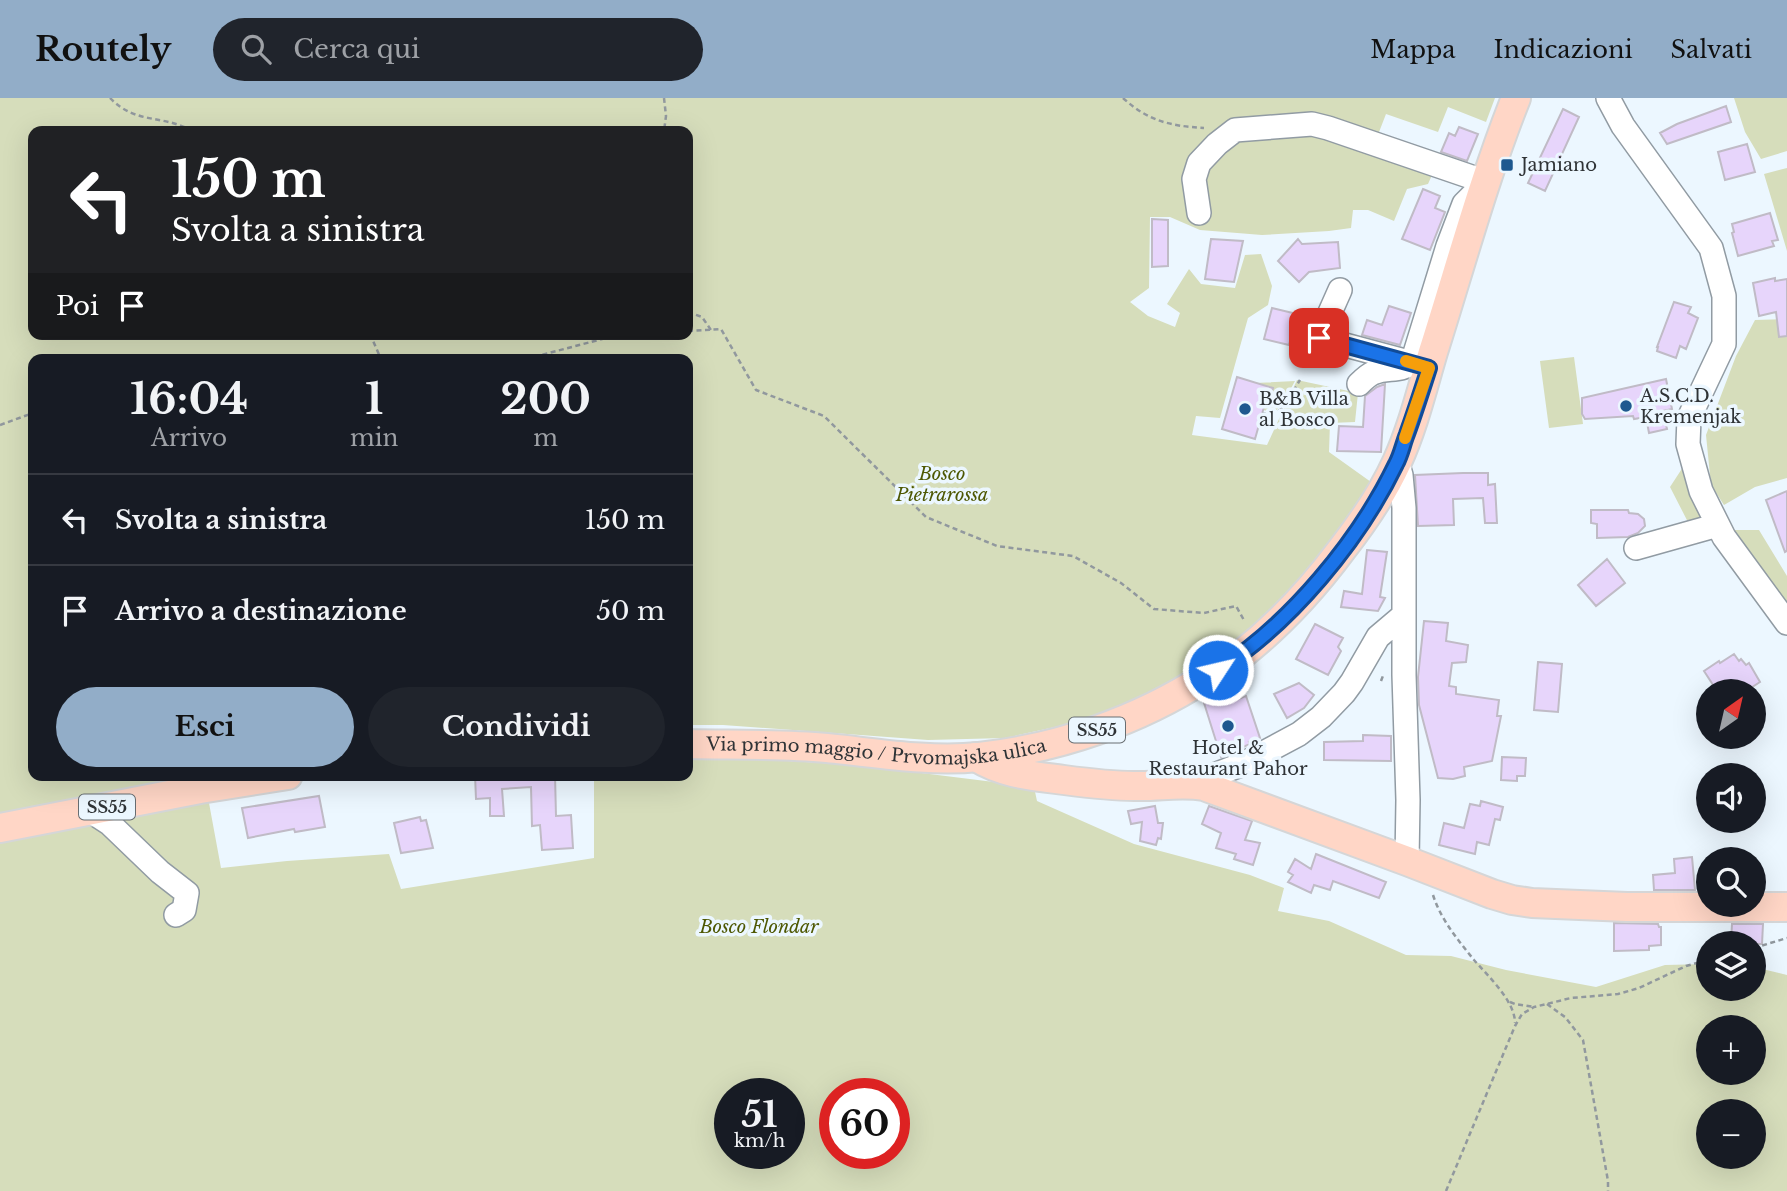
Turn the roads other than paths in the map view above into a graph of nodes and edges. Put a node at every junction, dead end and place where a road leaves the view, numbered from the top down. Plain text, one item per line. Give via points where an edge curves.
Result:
1 (1516, 98) edge
2 (1608, 98) edge
3 (1486, 182) junction
4 (1199, 213) dead end
5 (1340, 290) dead end
6 (1420, 365) junction
7 (1359, 384) dead end
8 (1397, 462) junction
9 (1718, 526) junction
10 (1636, 548) dead end
11 (1404, 615) junction
12 (1787, 623) edge
13 (693, 744) edge
14 (976, 757) junction
15 (250, 781) edge
16 (1204, 786) junction
17 (89, 810) junction
18 (0, 828) edge
19 (1407, 861) junction
20 (1787, 907) edge
21 (176, 915) dead end

1 - 3 main road, Via primo maggio / Prvomajska ulica / SS55
2 - 9 street via 1711,248 1724,296 1724,344 1689,418 1688,444 1701,491
3 - 4 street via 1312,124 1235,130 1199,163 1194,179
3 - 6 main road, Via primo maggio / Prvomajska ulica / SS55
5 - 6 street via 1315,346
6 - 7 street via 1370,373
6 - 8 main road, Via primo maggio / Prvomajska ulica / SS55
8 - 11 street via 1405,508
8 - 14 main road, Via primo maggio / Prvomajska ulica / SS55 via 1363,522 1330,566 1301,600 1239,656 1176,696 1113,725 1048,745
9 - 10 street
9 - 12 street
11 - 16 street via 1378,637 1345,693 1321,717 1299,734 1209,777
11 - 19 street
13 - 14 main road, Via primo maggio / Prvomajska ulica / SS55
14 - 16 main road via 1014,774 1134,786
15 - 17 main road, SS55
16 - 19 main road
17 - 18 main road, SS55
17 - 21 street via 187,893 184,910
19 - 20 main road via 1492,894 1532,903

